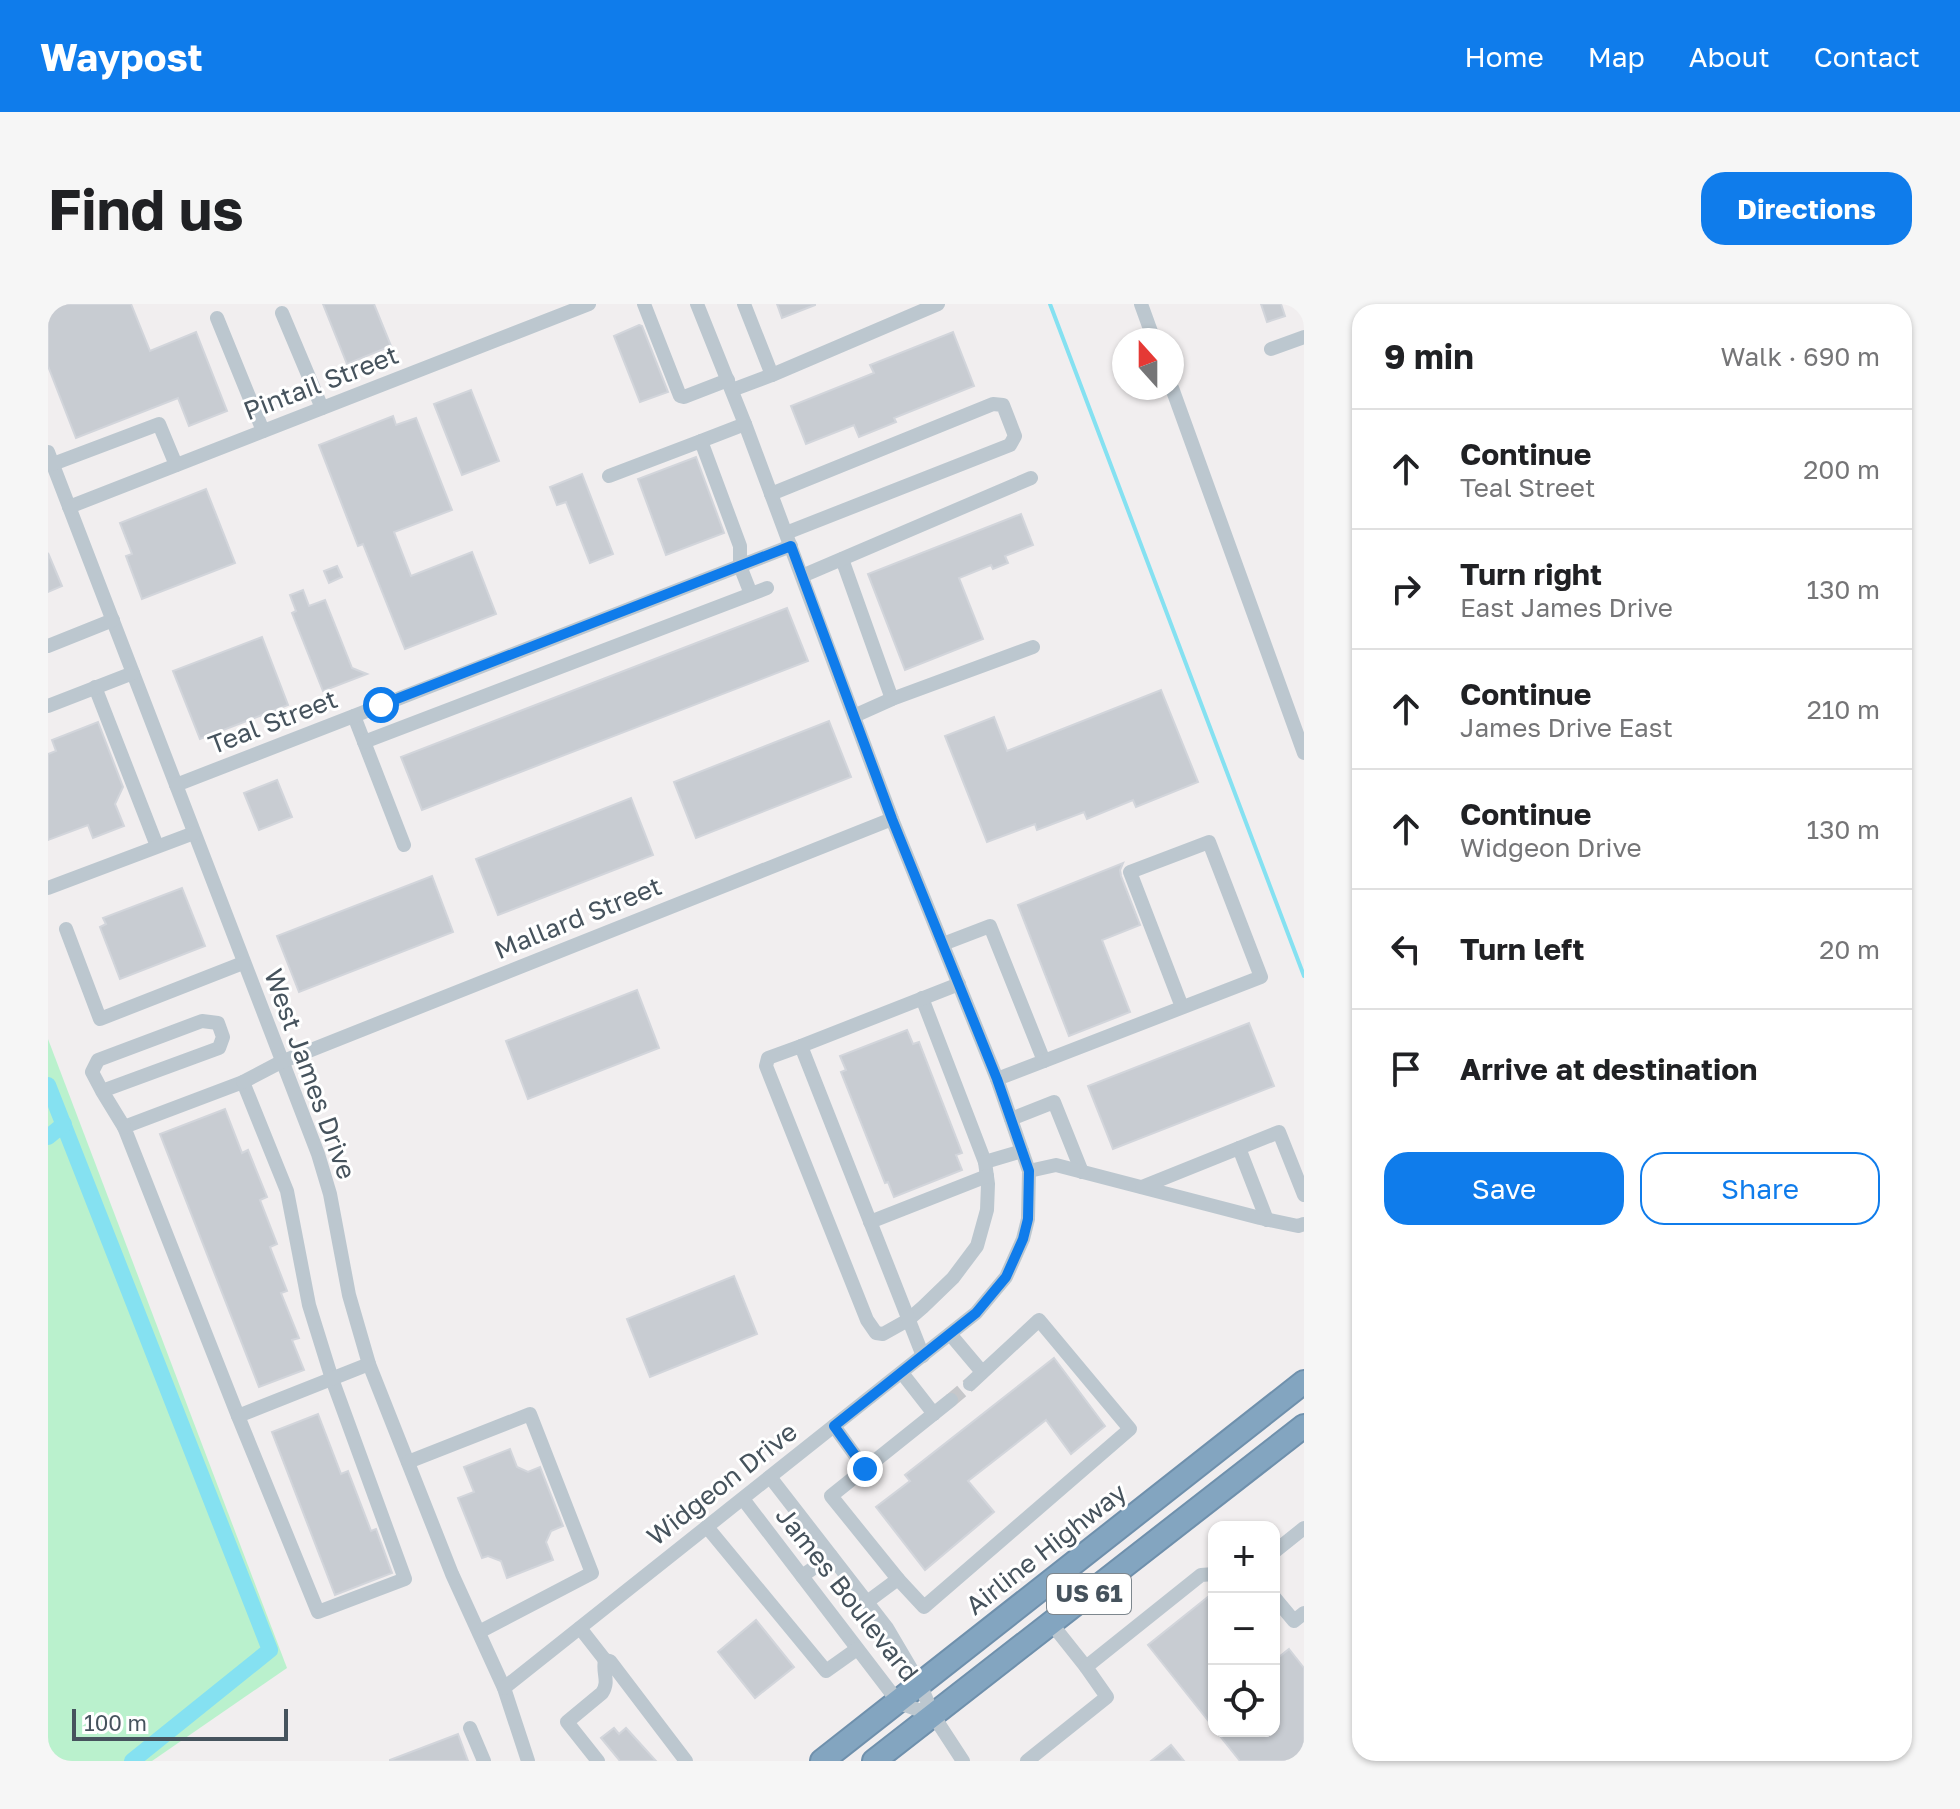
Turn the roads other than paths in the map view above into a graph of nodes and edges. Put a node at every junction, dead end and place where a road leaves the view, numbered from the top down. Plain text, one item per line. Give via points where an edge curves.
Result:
1 (589, 304) edge
2 (644, 304) edge
3 (697, 304) edge
4 (744, 304) edge
5 (938, 304) edge
6 (1141, 304) edge
7 (282, 313) dead end
8 (217, 318) dead end
9 (1150, 328) edge
10 (1304, 337) edge
11 (1271, 349) dead end
12 (772, 375) junction
13 (730, 385) junction
14 (1176, 400) edge
15 (322, 408) junction
16 (745, 424) junction
17 (263, 431) junction
18 (701, 441) junction
19 (50, 458) edge
20 (176, 465) junction
21 (609, 476) dead end
22 (1031, 478) dead end
23 (771, 494) junction
24 (69, 507) junction
25 (788, 540) junction
26 (842, 559) junction
27 (740, 566) junction
28 (802, 576) junction
29 (767, 588) dead end
30 (751, 594) junction
31 (113, 620) junction
32 (548, 641) junction
33 (48, 646) edge
34 (1033, 647) dead end
35 (559, 668) junction
36 (133, 673) junction
37 (95, 687) junction
38 (892, 699) junction
39 (48, 706) edge
40 (354, 716) junction
41 (854, 716) junction
42 (364, 742) junction
43 (1304, 753) edge
44 (176, 785) junction
45 (892, 819) junction
46 (194, 833) junction
47 (404, 845) dead end
48 (157, 846) junction
49 (48, 888) edge
50 (66, 929) dead end
51 (943, 944) junction
52 (243, 963) junction
53 (959, 984) junction
54 (922, 998) junction
55 (1182, 1007) junction
56 (801, 1046) junction
57 (1044, 1061) junction
58 (281, 1062) junction
59 (997, 1079) junction
60 (243, 1082) junction
61 (102, 1091) junction
62 (1011, 1119) junction
63 (124, 1127) junction
64 (1239, 1148) junction
65 (1022, 1151) junction
66 (986, 1169) junction
67 (1029, 1171) junction
68 (1082, 1172) junction
69 (1141, 1188) junction
70 (1304, 1195) edge
71 (1267, 1220) junction
72 (870, 1222) junction
73 (1304, 1224) edge
74 (908, 1320) junction
75 (950, 1334) junction
76 (923, 1356) junction
77 (369, 1364) junction
78 (982, 1372) junction
79 (902, 1373) junction
80 (332, 1379) junction
81 (1304, 1382) edge
82 (970, 1384) tunnel mouth
83 (951, 1400) tunnel mouth
84 (934, 1414) junction
85 (238, 1416) junction
86 (834, 1426) junction
87 (1304, 1426) edge
88 (408, 1462) junction
89 (865, 1469) junction
90 (770, 1477) junction
91 (743, 1499) junction
92 (707, 1527) junction
93 (1304, 1528) edge
94 (1280, 1547) edge
95 (831, 1556) junction
96 (1208, 1574) edge
97 (802, 1576) junction
98 (898, 1579) junction
99 (867, 1602) junction
100 (1280, 1604) edge
101 (1304, 1613) edge
102 (1051, 1623) junction
103 (580, 1628) junction
104 (479, 1632) junction
105 (857, 1649) junction
106 (605, 1660) junction
107 (1086, 1667) junction
108 (920, 1684) junction
109 (630, 1686) junction
110 (504, 1688) junction
111 (602, 1693) junction
112 (899, 1703) junction
113 (933, 1715) junction
114 (470, 1728) dead end
115 (484, 1761) edge
116 (528, 1761) edge
117 (598, 1761) edge
118 (686, 1761) edge
119 (822, 1761) edge
120 (874, 1761) edge
121 (963, 1761) edge
122 (1027, 1761) edge

1 - 15 street, Pintail Street
2 - 13 street via 680,396
3 - 13 street
4 - 12 street
5 - 12 street
6 - 9 street
7 - 15 street
8 - 17 street
10 - 11 street
12 - 13 street
13 - 16 street
14 - 43 street
15 - 17 street, Pintail Street
16 - 18 street
16 - 23 street
17 - 20 street, Pintail Street
18 - 21 street
18 - 27 street via 740,546
19 - 20 street via 159,424
19 - 24 street, West James Drive
20 - 24 street, Pintail Street
22 - 26 street
23 - 25 street
23 - 25 street, Teal Street via 993,404 1003,405 1015,436 1010,445
24 - 31 street, West James Drive
25 - 27 street, Teal Street
25 - 28 street
26 - 28 street
26 - 38 street
27 - 30 street
27 - 32 street, Teal Street
28 - 41 street
29 - 30 street
30 - 35 street
31 - 33 street
31 - 36 street, West James Drive
32 - 35 street
32 - 40 street, Teal Street
34 - 38 street
35 - 42 street
36 - 37 street
36 - 44 street, West James Drive
37 - 39 street
37 - 48 street
38 - 41 street
40 - 42 street
40 - 44 street, Teal Street
41 - 45 street
42 - 47 street
44 - 46 street, West James Drive
45 - 51 street
45 - 58 street, Mallard Street
46 - 48 street
46 - 52 street, West James Drive
48 - 49 street
50 - 52 street via 100,1019
51 - 53 street
51 - 57 street via 990,926
52 - 58 street, West James Drive
53 - 54 street
53 - 59 street
54 - 56 street
54 - 66 street
55 - 55 street via 1261,977 1209,842 1130,872
55 - 57 street
56 - 72 street
56 - 74 street via 768,1058 766,1066 867,1320 883,1334
57 - 59 street
58 - 60 street, Mallard Street
58 - 77 street, West James Drive via 330,1194 349,1295
59 - 62 street
60 - 63 street, Mallard Street
60 - 80 street via 287,1191 309,1305
61 - 61 street via 219,1048 223,1037 218,1023 202,1021 98,1060 92,1072
61 - 63 street
62 - 65 street
62 - 68 street via 1054,1102
63 - 85 street
64 - 69 street
64 - 70 street via 1279,1132
64 - 71 street
65 - 66 street
65 - 67 street
66 - 72 street
66 - 74 street via 987,1210 977,1246 953,1278
67 - 68 street via 1056,1165
67 - 75 street, Widgeon Drive via 1028,1219 1006,1277
68 - 69 street
69 - 71 street
71 - 73 street
72 - 74 street
74 - 76 street
75 - 76 street, Widgeon Drive
75 - 78 street
76 - 79 street, Widgeon Drive
77 - 80 street
77 - 88 street, West James Drive
78 - 82 street
78 - 98 street via 1039,1320 1130,1429 924,1607
79 - 84 street
79 - 86 street, Widgeon Drive
80 - 85 street
80 - 85 street via 405,1579 318,1612
81 - 108 highway, Airline Highway / US 61
83 - 84 street
84 - 89 street
86 - 89 street
86 - 90 street, Widgeon Drive
87 - 102 highway, US 61
88 - 104 street, West James Drive
88 - 104 street via 530,1414 592,1573
89 - 98 street via 831,1496
90 - 91 street, Widgeon Drive
90 - 95 street, James Boulevard
91 - 92 street, Widgeon Drive
91 - 97 street, James Boulevard
92 - 103 street, Widgeon Drive
92 - 105 street via 826,1671
93 - 94 street
95 - 97 street
95 - 99 street, James Boulevard
96 - 107 street
97 - 105 street, James Boulevard
98 - 99 street
99 - 108 street, James Boulevard
100 - 101 street via 1294,1621
102 - 107 street
102 - 113 highway, US 61
103 - 106 street
103 - 110 street, Widgeon Drive
104 - 110 street, West James Drive
105 - 112 street, James Boulevard
106 - 109 street
106 - 111 street via 607,1684
107 - 122 street via 1107,1697
108 - 112 highway, Airline Highway / US 61
108 - 113 street, James Boulevard
109 - 111 street
109 - 118 street
110 - 116 street, West James Drive
111 - 117 street via 567,1722
112 - 113 street, James Boulevard
112 - 119 highway, Airline Highway / US 61
113 - 120 highway, US 61
113 - 121 street
114 - 115 street

